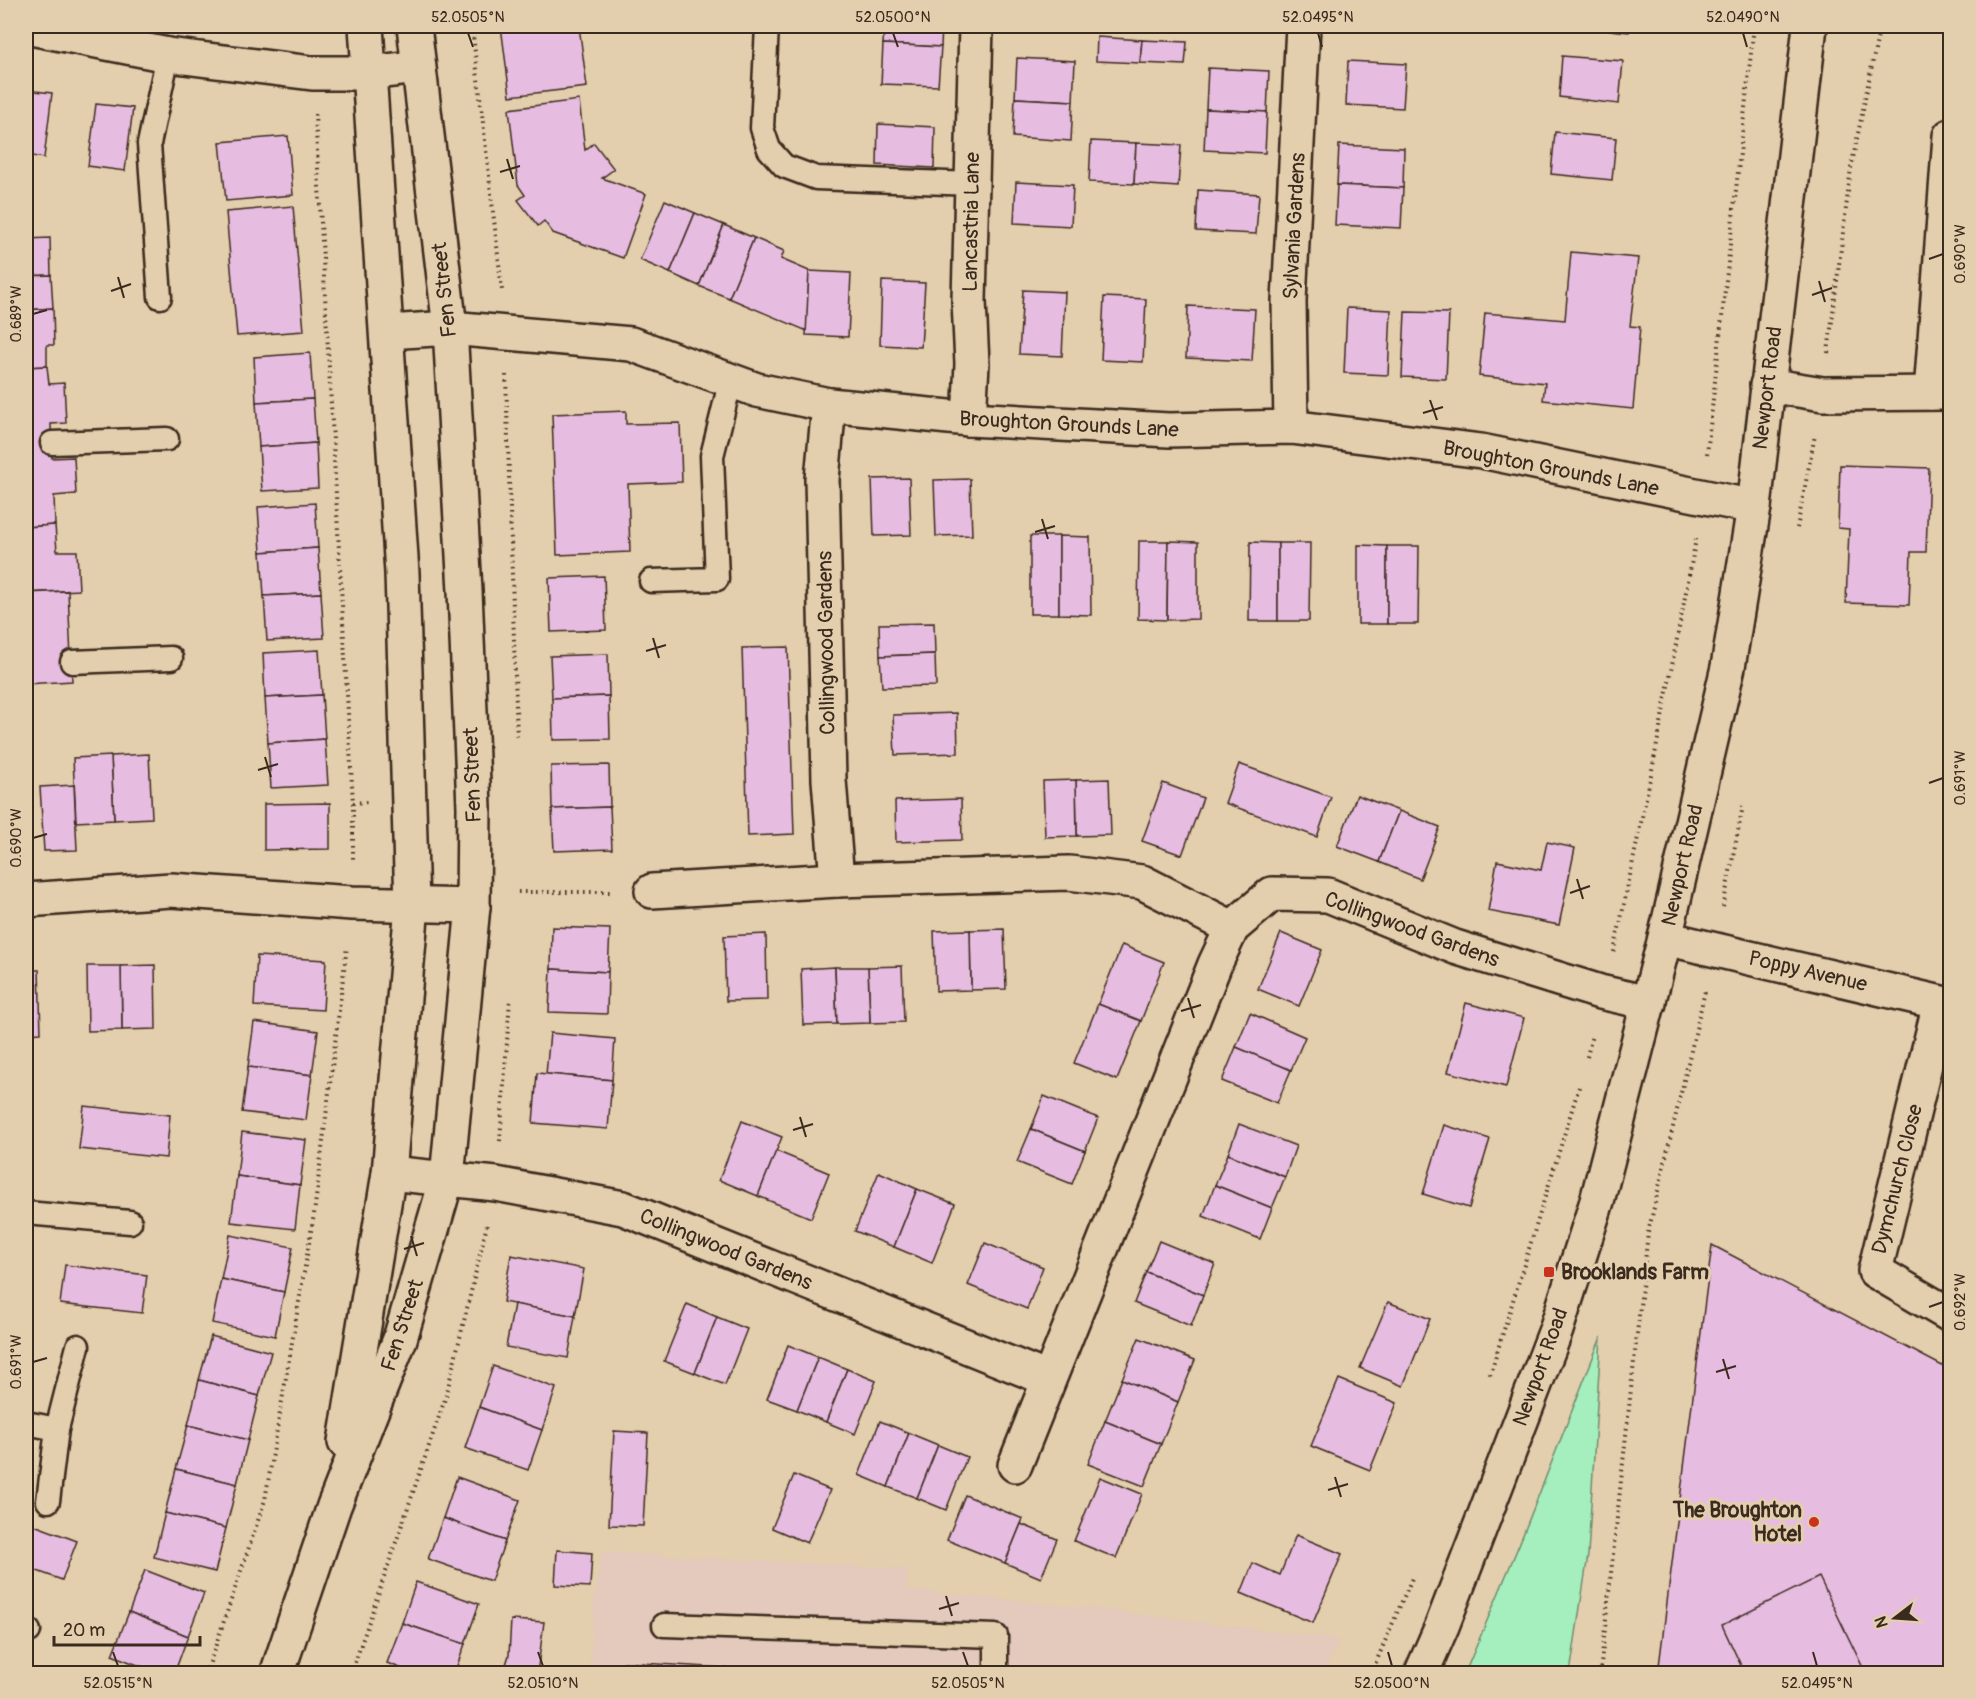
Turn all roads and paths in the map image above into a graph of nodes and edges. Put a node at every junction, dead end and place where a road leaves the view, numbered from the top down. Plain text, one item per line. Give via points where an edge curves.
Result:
1 (366, 26) edge
2 (414, 26) edge
3 (767, 26) edge
4 (976, 26) edge
5 (1304, 26) edge
6 (1754, 26) edge
7 (1810, 26) edge
8 (1880, 26) edge
9 (26, 27) edge
10 (65, 29) edge
11 (168, 55) junction
12 (418, 67) junction
13 (370, 73) junction
14 (312, 74) junction
15 (1950, 136) edge
16 (973, 184) junction
17 (160, 297) dead end
18 (450, 328) junction
19 (388, 332) junction
20 (731, 379) junction
21 (1767, 385) junction
22 (1940, 393) edge
23 (1823, 394) junction
24 (829, 405) junction
25 (969, 419) junction
26 (1291, 427) junction
27 (167, 439) dead end
28 (52, 443) dead end
29 (1702, 498) junction
30 (1754, 507) junction
31 (1796, 533) dead end
32 (651, 581) dead end
33 (171, 658) dead end
34 (72, 662) dead end
35 (1744, 799) dead end
36 (837, 880) junction
37 (652, 891) joint
38 (518, 892) dead end
39 (26, 900) edge
40 (352, 903) junction
41 (412, 905) junction
42 (473, 906) junction
43 (1232, 928) junction
44 (1665, 939) junction
45 (1714, 949) junction
46 (1600, 992) junction
47 (1649, 1003) junction
48 (1945, 1004) edge
49 (1587, 1058) dead end
50 (1581, 1080) dead end
51 (389, 1173) junction
52 (447, 1178) junction
53 (26, 1213) edge
54 (130, 1222) dead end
55 (1950, 1315) edge
56 (78, 1346) dead end
57 (1048, 1379) junction
58 (1488, 1380) dead end
59 (26, 1422) edge
60 (57, 1429) junction
61 (1015, 1465) dead end
62 (48, 1501) dead end
63 (334, 1506) junction
64 (1413, 1575) dead end
65 (664, 1625) dead end
66 (206, 1674) edge
67 (277, 1674) edge
68 (996, 1674) edge
69 (1371, 1674) edge
70 (1421, 1674) edge
71 (1600, 1674) edge

1 - 13 street, Fen Street
2 - 12 street, Fen Street
3 - 16 lane via 762,128 769,149 784,166 816,178
4 - 16 street, Lancastria Lane
5 - 26 street, Sylvania Gardens via 1290,301
6 - 29 path
7 - 21 street, Newport Road
8 - 23 path via 1851,168
9 - 10 street
10 - 11 street
11 - 14 street
11 - 17 lane via 149,144
12 - 13 street
12 - 18 street, Fen Street
13 - 14 street
13 - 19 street, Fen Street
14 - 40 path via 354,803
15 - 22 street
16 - 25 street, Lancastria Lane
18 - 19 street, Broughton Grounds Lane
18 - 20 street, Broughton Grounds Lane via 631,345
18 - 42 street, Fen Street via 466,602 474,807
19 - 41 street, Fen Street via 402,573
20 - 24 street, Broughton Grounds Lane via 757,390
20 - 32 lane via 712,456 717,579
21 - 23 street
21 - 30 street, Newport Road
22 - 23 street
23 - 31 path
24 - 25 street, Broughton Grounds Lane
24 - 36 street, Collingwood Gardens via 822,479 829,780
25 - 26 street, Broughton Grounds Lane via 1169,430
26 - 29 street, Broughton Grounds Lane via 1481,451
27 - 28 lane
29 - 30 street, Broughton Grounds Lane
29 - 46 path via 1656,753 1613,957
30 - 44 street, Newport Road via 1728,667
33 - 34 lane
35 - 45 path
36 - 37 street
36 - 43 street via 1069,873 1142,882
37 - 38 path
39 - 40 street via 171,891
40 - 41 street
40 - 66 path via 314,1214 265,1500
41 - 42 street
41 - 51 street, Fen Street
42 - 52 street, Fen Street
43 - 46 street, Collingwood Gardens via 1272,894 1328,895 1455,947
43 - 57 street, Collingwood Gardens
44 - 45 street, Poppy Avenue
44 - 47 street, Newport Road
45 - 48 street, Poppy Avenue
45 - 71 path via 1648,1233
46 - 47 street, Collingwood Gardens
46 - 49 path
47 - 70 street, Newport Road via 1597,1201 1556,1330
48 - 55 street, Dymchurch Close via 1875,1271
50 - 58 path
51 - 52 street, Collingwood Gardens
51 - 63 street, Fen Street
52 - 57 street, Collingwood Gardens via 623,1208
52 - 63 street, Fen Street via 400,1339
53 - 54 lane
56 - 60 lane
57 - 61 street, Collingwood Gardens
59 - 60 lane
60 - 62 lane
63 - 67 street, Fen Street
64 - 69 path
65 - 68 lane via 996,1636

